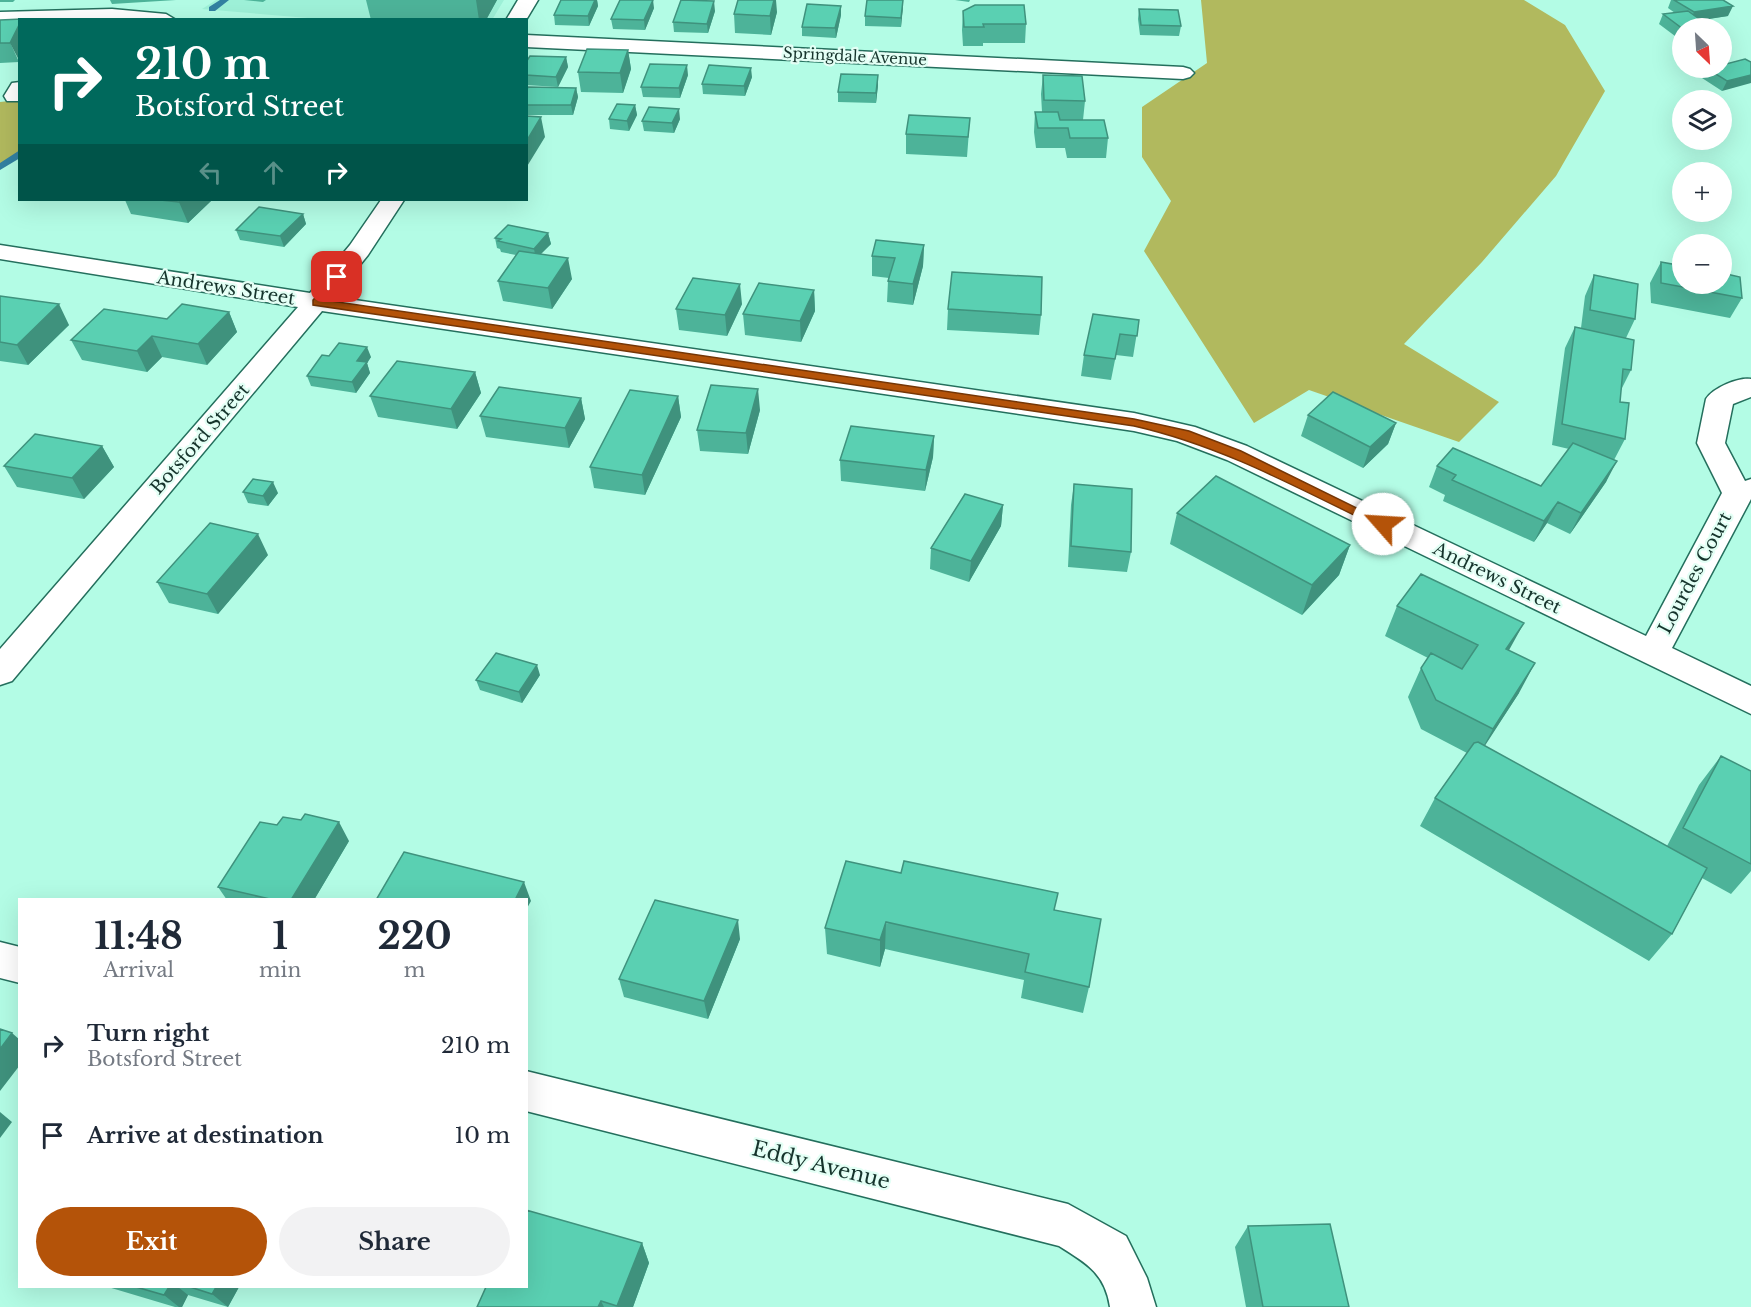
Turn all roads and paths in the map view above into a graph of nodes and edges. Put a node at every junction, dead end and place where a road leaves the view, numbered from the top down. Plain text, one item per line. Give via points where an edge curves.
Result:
1 (528, 0) edge
2 (69, 12) edge
3 (0, 18) edge
4 (142, 18) edge
5 (517, 18) edge
6 (528, 41) edge
7 (1183, 73) dead end
8 (391, 201) edge
9 (0, 252) edge
10 (316, 303) junction
11 (1751, 388) edge
12 (1744, 491) edge
13 (1653, 653) junction
14 (0, 672) edge
15 (1751, 701) edge
16 (0, 960) edge
17 (18, 964) edge
18 (528, 1091) edge
19 (1133, 1307) edge

1 - 5 street
2 - 3 street
2 - 4 street
6 - 7 street, Springdale Avenue
8 - 10 street, Botsford Street via 359,250
9 - 10 street, Andrews Street
10 - 13 street, Andrews Street via 1122,421 1185,434 1237,453
10 - 14 street, Botsford Street
11 - 12 street, Lourdes Court via 1720,399 1711,443
12 - 13 street, Lourdes Court
13 - 15 street, Andrews Street
16 - 17 street
18 - 19 street, Eddy Avenue via 1068,1226 1110,1252 1131,1294

